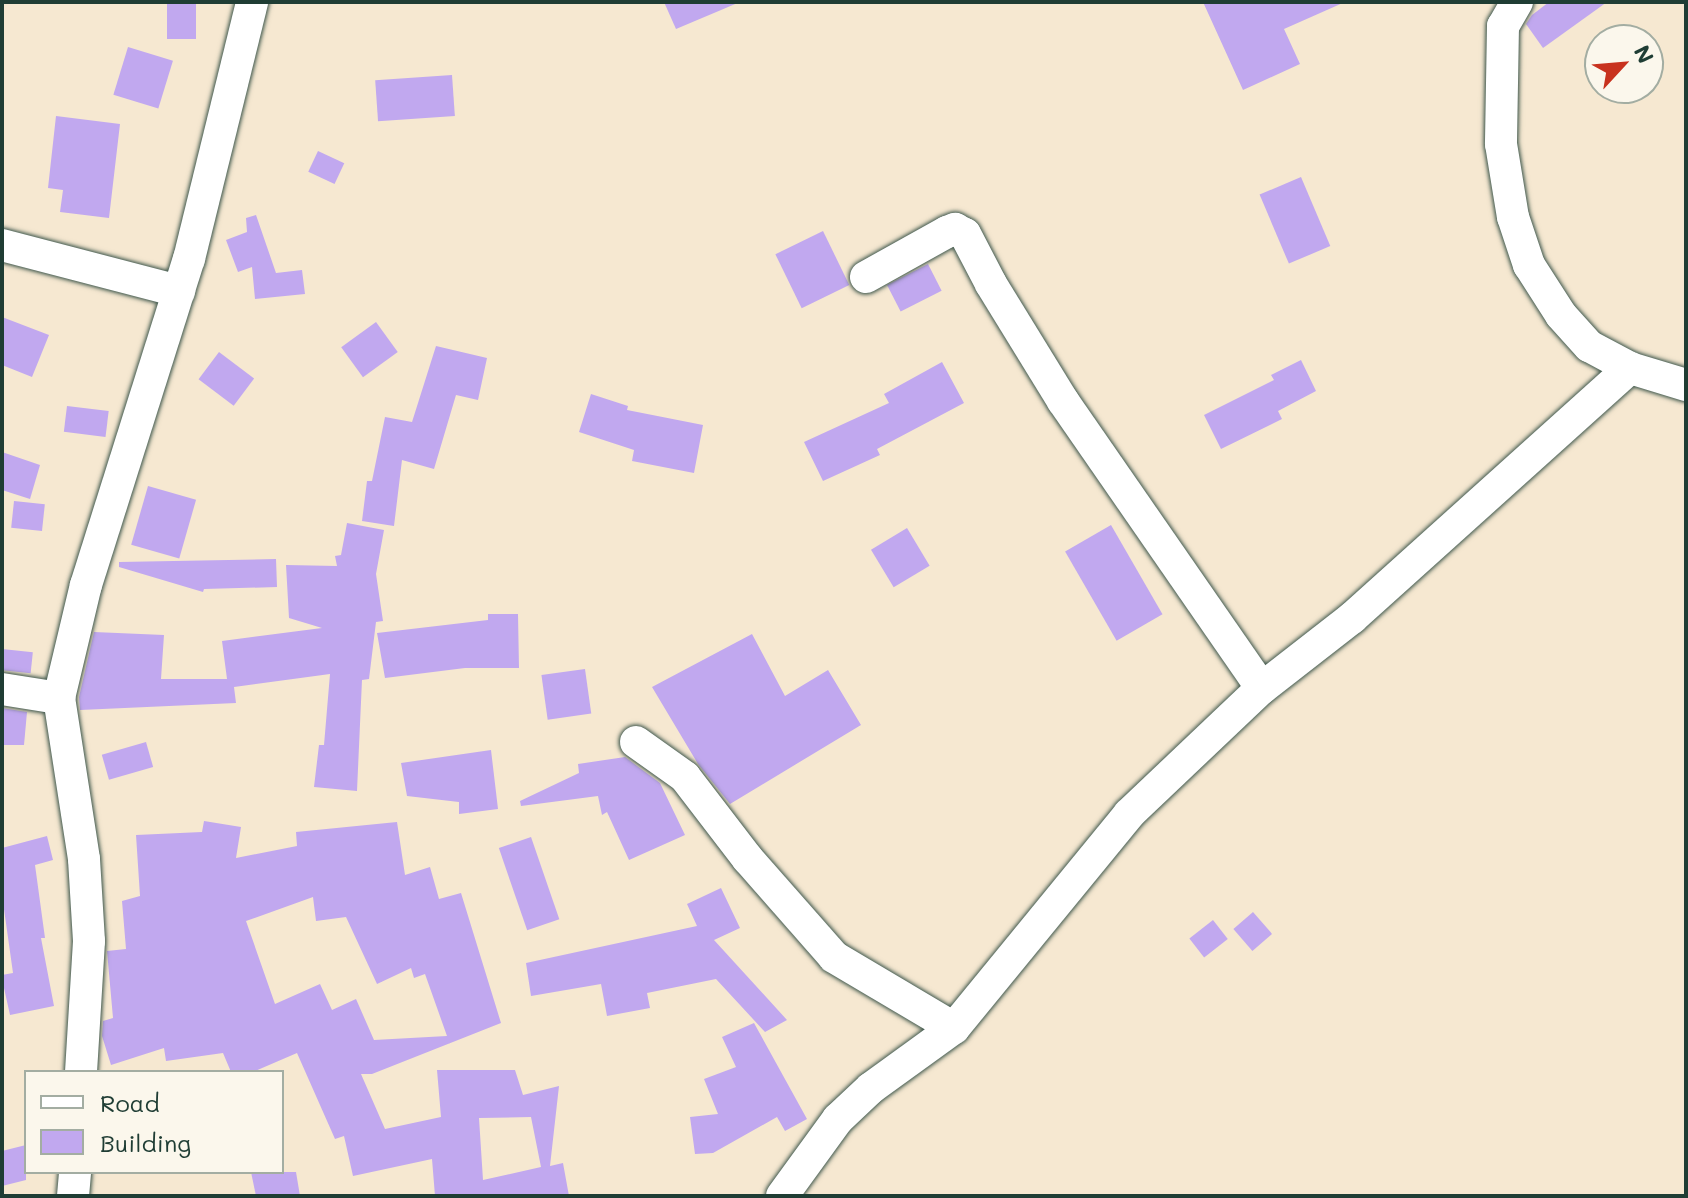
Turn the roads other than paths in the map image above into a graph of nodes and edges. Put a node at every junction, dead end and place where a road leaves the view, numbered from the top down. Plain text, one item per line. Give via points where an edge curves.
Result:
1 (252, 2) edge
2 (1517, 2) edge
3 (2, 245) edge
4 (866, 277) dead end
5 (179, 291) junction
6 (1630, 368) junction
7 (1686, 385) edge
8 (1262, 688) junction
9 (2, 689) edge
10 (59, 698) junction
11 (636, 742) dead end
12 (954, 1028) junction
13 (81, 1070) edge
14 (75, 1174) edge
15 (73, 1196) edge
16 (782, 1196) edge

1 - 5 street
2 - 6 street via 1503,26 1501,144 1513,217 1529,265 1561,315 1589,346
3 - 5 street
4 - 8 street via 947,232 965,234 1063,401
5 - 10 street via 86,585
6 - 7 street
6 - 8 street via 1352,618
8 - 12 street via 1129,814
9 - 10 street
10 - 13 street via 85,873 89,941
11 - 12 street via 685,777 834,957
12 - 16 street via 871,1088 838,1119
14 - 15 street

